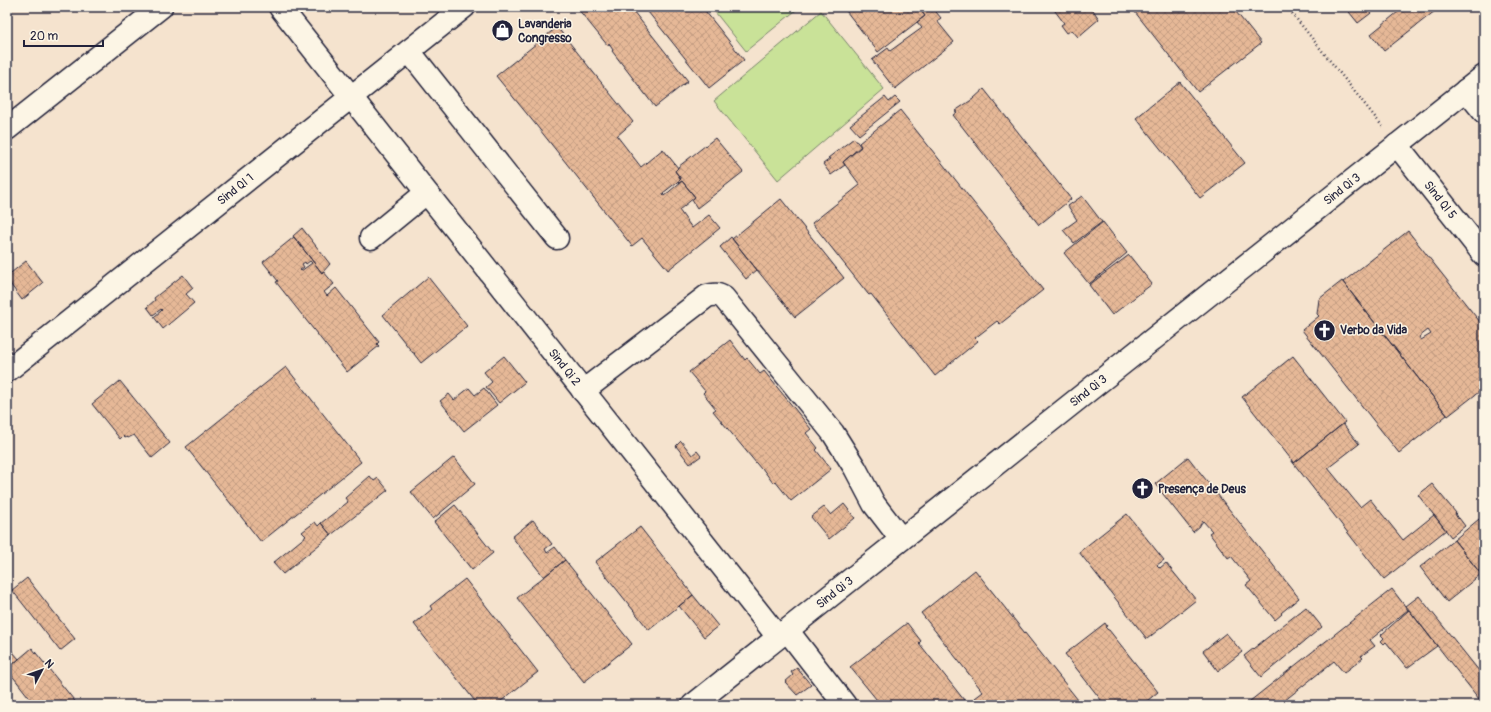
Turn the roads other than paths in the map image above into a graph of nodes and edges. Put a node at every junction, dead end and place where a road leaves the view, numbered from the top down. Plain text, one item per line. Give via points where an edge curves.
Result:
1 (161, 7) edge
2 (280, 7) edge
3 (464, 7) edge
4 (409, 51) junction
5 (1484, 76) edge
6 (1466, 90) junction
7 (351, 98) junction
8 (1484, 112) edge
9 (7, 129) edge
10 (1397, 145) junction
11 (426, 193) junction
12 (371, 238) dead end
13 (557, 238) dead end
14 (1484, 255) edge
15 (7, 371) edge
16 (584, 391) junction
17 (901, 539) junction
18 (782, 634) junction
19 (693, 705) edge
20 (845, 705) edge

1 - 9 street
2 - 7 street, Sind Qi 2
3 - 4 street, Sind QI 1
4 - 7 street, Sind QI 1
4 - 13 street
5 - 6 street, Sind Qi 3
6 - 8 street
6 - 10 street, Sind Qi 3
7 - 11 street, Sind Qi 2
7 - 15 street, Sind QI 1
10 - 14 street, Sind QI 5
10 - 17 street, Sind Qi 3
11 - 12 street
11 - 16 street, Sind Qi 2
16 - 17 street via 707,296 720,296 833,433 874,504
16 - 18 street, Sind Qi 2
17 - 18 street, Sind Qi 3
18 - 19 street, Sind Qi 3
18 - 20 street, Sind Qi 2

